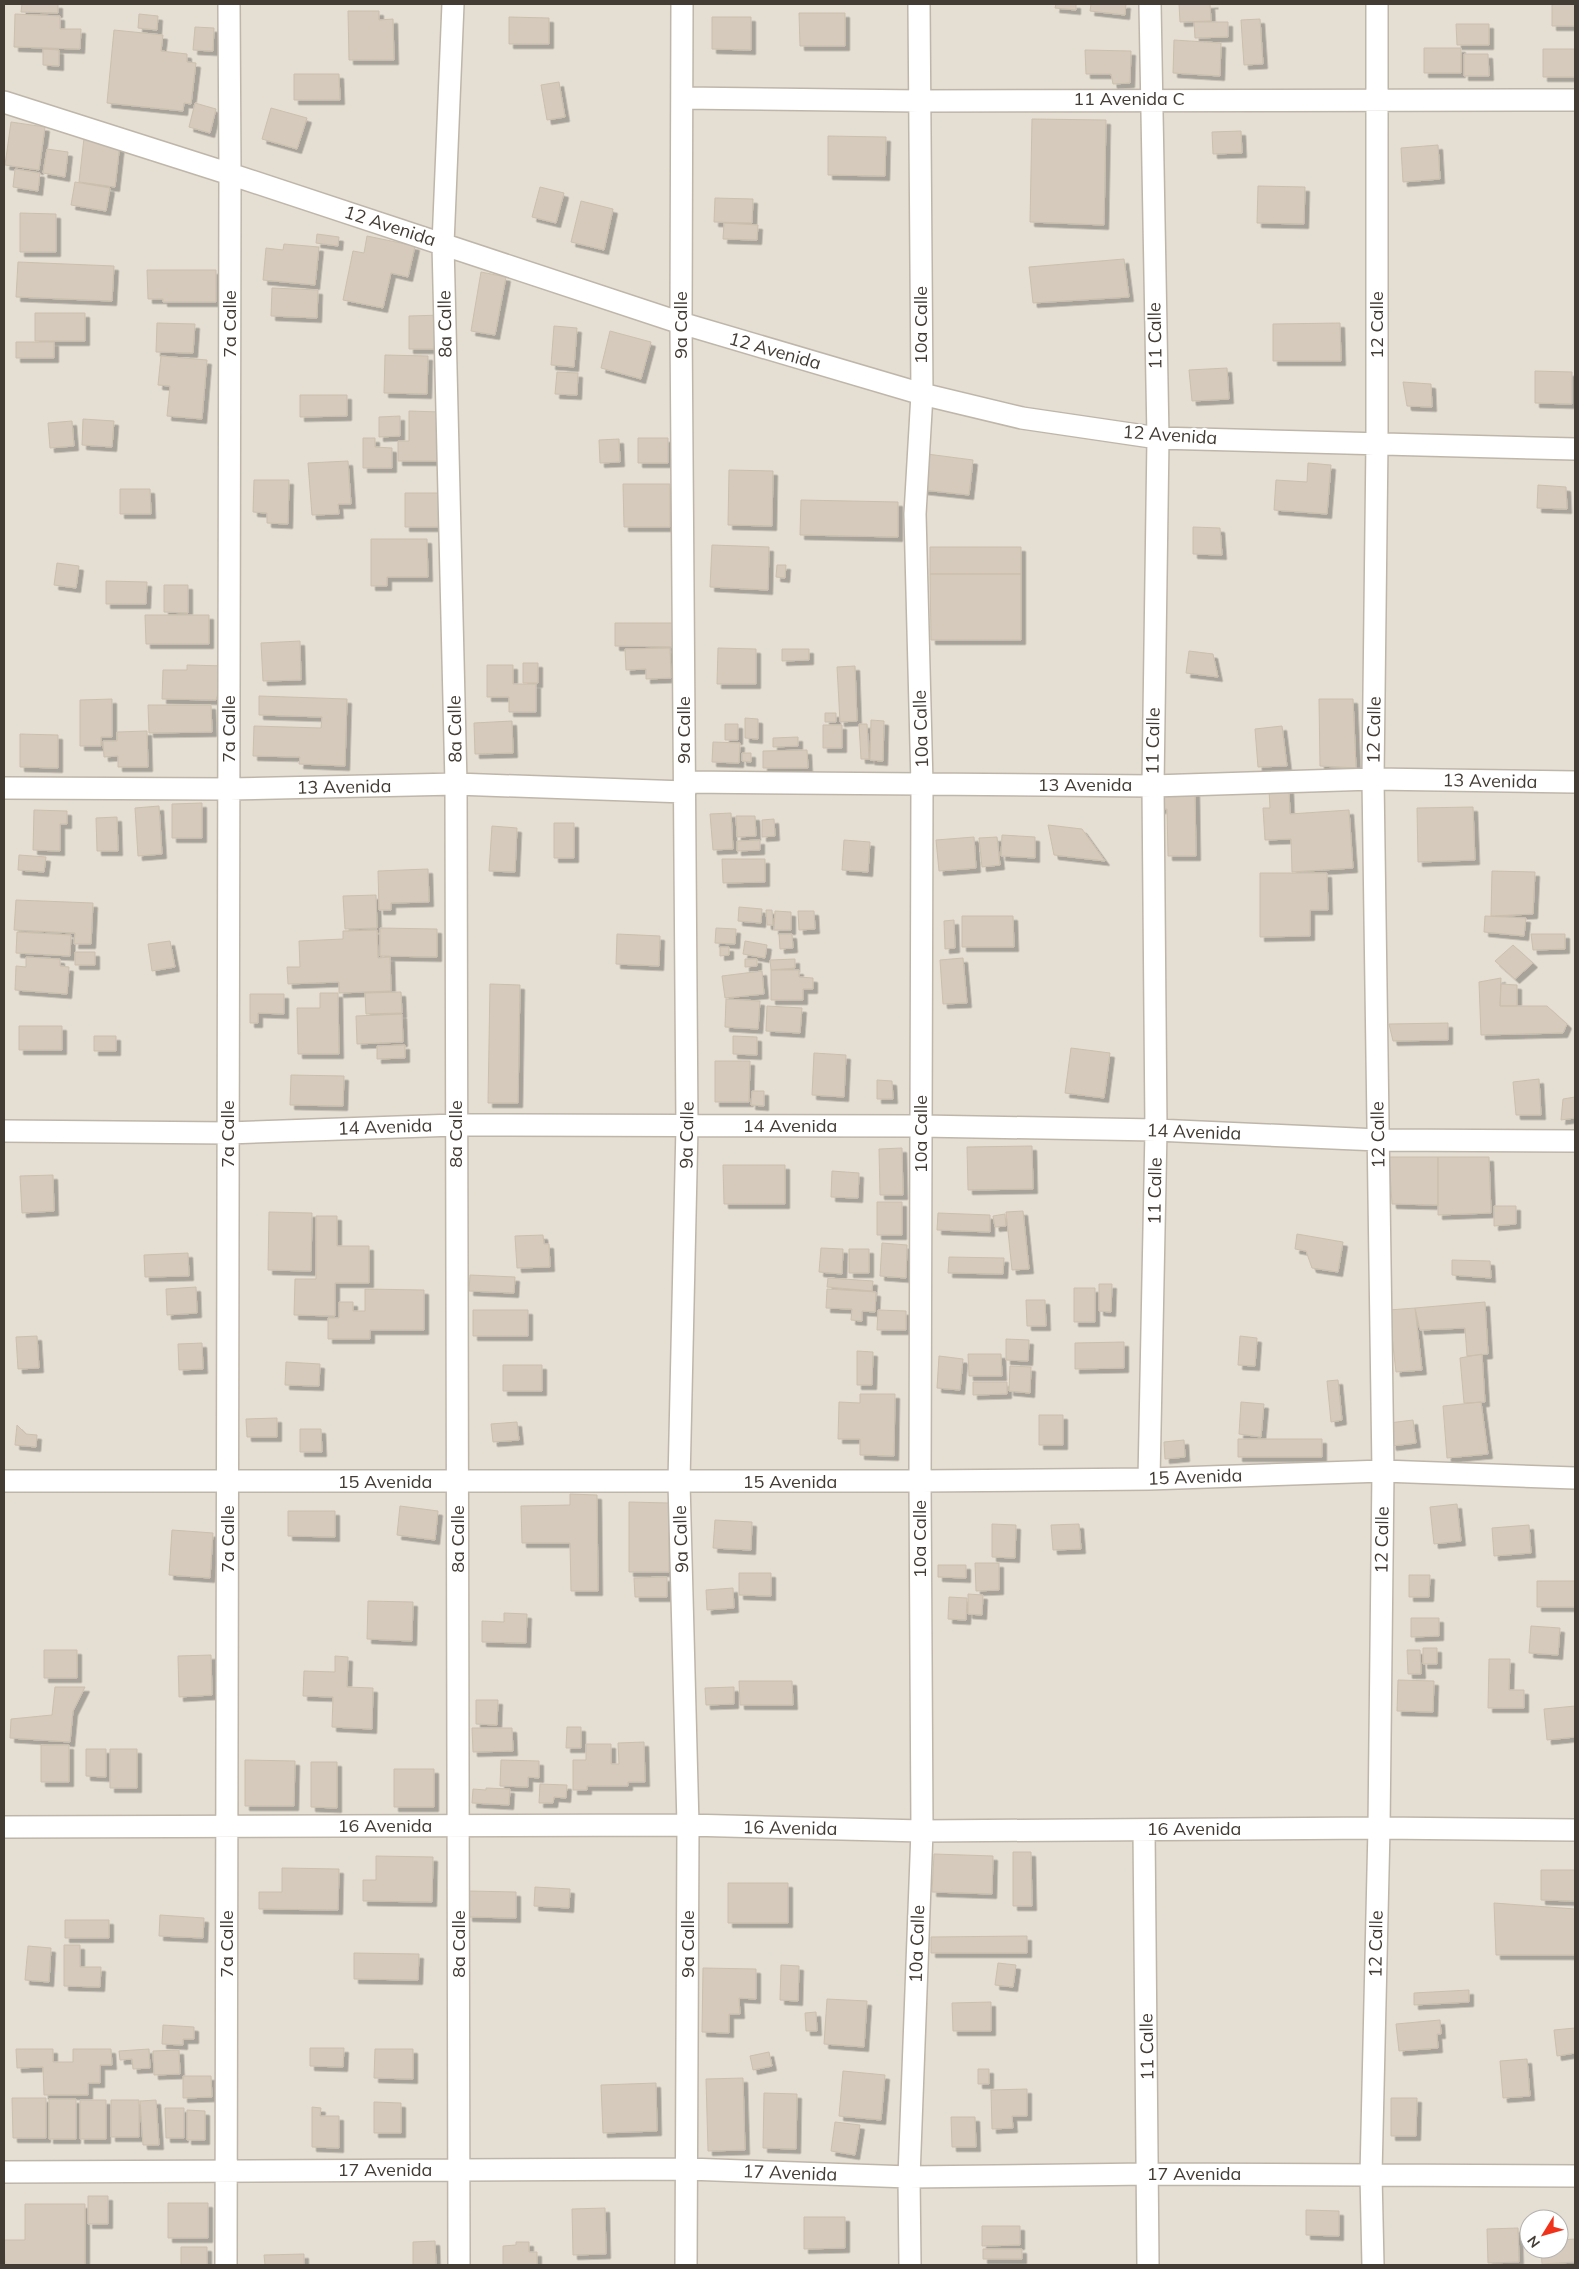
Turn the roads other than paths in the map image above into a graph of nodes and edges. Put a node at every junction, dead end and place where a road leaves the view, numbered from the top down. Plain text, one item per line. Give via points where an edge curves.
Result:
1 (229, 4) edge
2 (453, 4) edge
3 (682, 4) edge
4 (919, 4) edge
5 (1150, 4) edge
6 (1377, 4) edge
7 (682, 98) junction
8 (1150, 99) junction
9 (1377, 99) junction
10 (1575, 100) edge
11 (919, 101) junction
12 (4, 102) edge
13 (230, 174) junction
14 (443, 244) junction
15 (681, 323) junction
16 (922, 394) junction
17 (1158, 438) junction
18 (1377, 442) junction
19 (1575, 449) edge
20 (1373, 779) junction
21 (1575, 782) edge
22 (456, 784) junction
23 (922, 784) junction
24 (1153, 786) junction
25 (685, 787) junction
26 (4, 788) edge
27 (229, 789) junction
28 (455, 1125) junction
29 (687, 1126) junction
30 (921, 1126) junction
31 (1156, 1130) junction
32 (4, 1131) edge
33 (228, 1133) junction
34 (1378, 1140) junction
35 (1575, 1141) edge
36 (1382, 1471) junction
37 (1575, 1478) edge
38 (1148, 1479) junction
39 (4, 1481) edge
40 (920, 1481) junction
41 (228, 1482) junction
42 (458, 1482) junction
43 (679, 1482) junction
44 (688, 1825) junction
45 (228, 1826) junction
46 (459, 1826) junction
47 (4, 1827) edge
48 (1379, 1828) junction
49 (1144, 1830) junction
50 (1575, 1830) edge
51 (922, 1831) junction
52 (458, 2169) junction
53 (688, 2169) junction
54 (226, 2171) junction
55 (4, 2172) edge
56 (1148, 2174) junction
57 (908, 2176) junction
58 (1371, 2176) junction
59 (1575, 2176) edge
60 (226, 2265) edge
61 (458, 2265) edge
62 (686, 2265) edge
63 (910, 2265) edge
64 (1148, 2265) edge
65 (1373, 2265) edge

1 - 13 street, 7a Calle
2 - 14 street, 8a Calle
3 - 7 street, 9a Calle
4 - 11 street, 10a Calle
5 - 8 street, 11 Calle
6 - 9 street, 12 Calle
7 - 11 street, 11 Avenida C
7 - 15 street, 9a Calle
8 - 9 street, 11 Avenida C
8 - 11 street, 11 Avenida C
8 - 17 street, 11 Calle
9 - 10 street, 11 Avenida C
9 - 18 street, 12 Calle
11 - 16 street, 10a Calle
12 - 13 street, 12 Avenida
13 - 14 street, 12 Avenida
13 - 27 street, 7a Calle
14 - 15 street, 12 Avenida
14 - 22 street, 8a Calle
15 - 16 street, 12 Avenida
15 - 25 street, 9a Calle
16 - 17 street, 12 Avenida via 1022,418
16 - 23 street, 10a Calle via 915,514
17 - 18 street, 12 Avenida
17 - 24 street, 11 Calle
18 - 19 street, 12 Avenida
18 - 20 street, 12 Calle
20 - 21 street, 13 Avenida
20 - 24 street, 13 Avenida
20 - 34 street, 12 Calle
22 - 25 street, 13 Avenida
22 - 27 street, 13 Avenida
22 - 28 street, 8a Calle
23 - 24 street, 13 Avenida
23 - 25 street, 13 Avenida
23 - 30 street, 10a Calle
24 - 31 street, 11 Calle
25 - 29 street, 9a Calle
26 - 27 street, 13 Avenida
27 - 33 street, 7a Calle
28 - 29 street, 14 Avenida
28 - 33 street, 14 Avenida
28 - 42 street, 8a Calle
29 - 30 street, 14 Avenida
29 - 43 street, 9a Calle
30 - 31 street, 14 Avenida
30 - 40 street, 10a Calle
31 - 34 street, 14 Avenida
31 - 38 street, 11 Calle
32 - 33 street, 14 Avenida
33 - 41 street, 7a Calle
34 - 35 street, 14 Avenida
34 - 36 street, 12 Calle
36 - 37 street, 15 Avenida
36 - 38 street, 15 Avenida
36 - 48 street, 12 Calle
38 - 40 street, 15 Avenida
39 - 41 street, 15 Avenida
40 - 43 street, 15 Avenida
40 - 51 street, 10a Calle
41 - 42 street, 15 Avenida
41 - 45 street, 7a Calle
42 - 43 street, 15 Avenida
42 - 46 street, 8a Calle
43 - 44 street, 9a Calle
44 - 46 street, 16 Avenida
44 - 51 street, 16 Avenida
44 - 53 street, 9a Calle
45 - 46 street, 16 Avenida
45 - 47 street, 16 Avenida
45 - 54 street, 7a Calle
46 - 52 street, 8a Calle
48 - 49 street, 16 Avenida
48 - 50 street, 16 Avenida
48 - 58 street, 12 Calle
49 - 51 street, 16 Avenida
49 - 56 street, 11 Calle
51 - 57 street, 10a Calle
52 - 53 street, 17 Avenida
52 - 54 street, 17 Avenida
52 - 61 street, 8a Calle
53 - 57 street, 17 Avenida
53 - 62 street, 9a Calle
54 - 55 street, 17 Avenida
54 - 60 street, 7a Calle
56 - 57 street, 17 Avenida
56 - 58 street, 17 Avenida
56 - 64 street, 11 Calle
57 - 63 street, 10a Calle
58 - 59 street, 17 Avenida
58 - 65 street, 12 Calle

